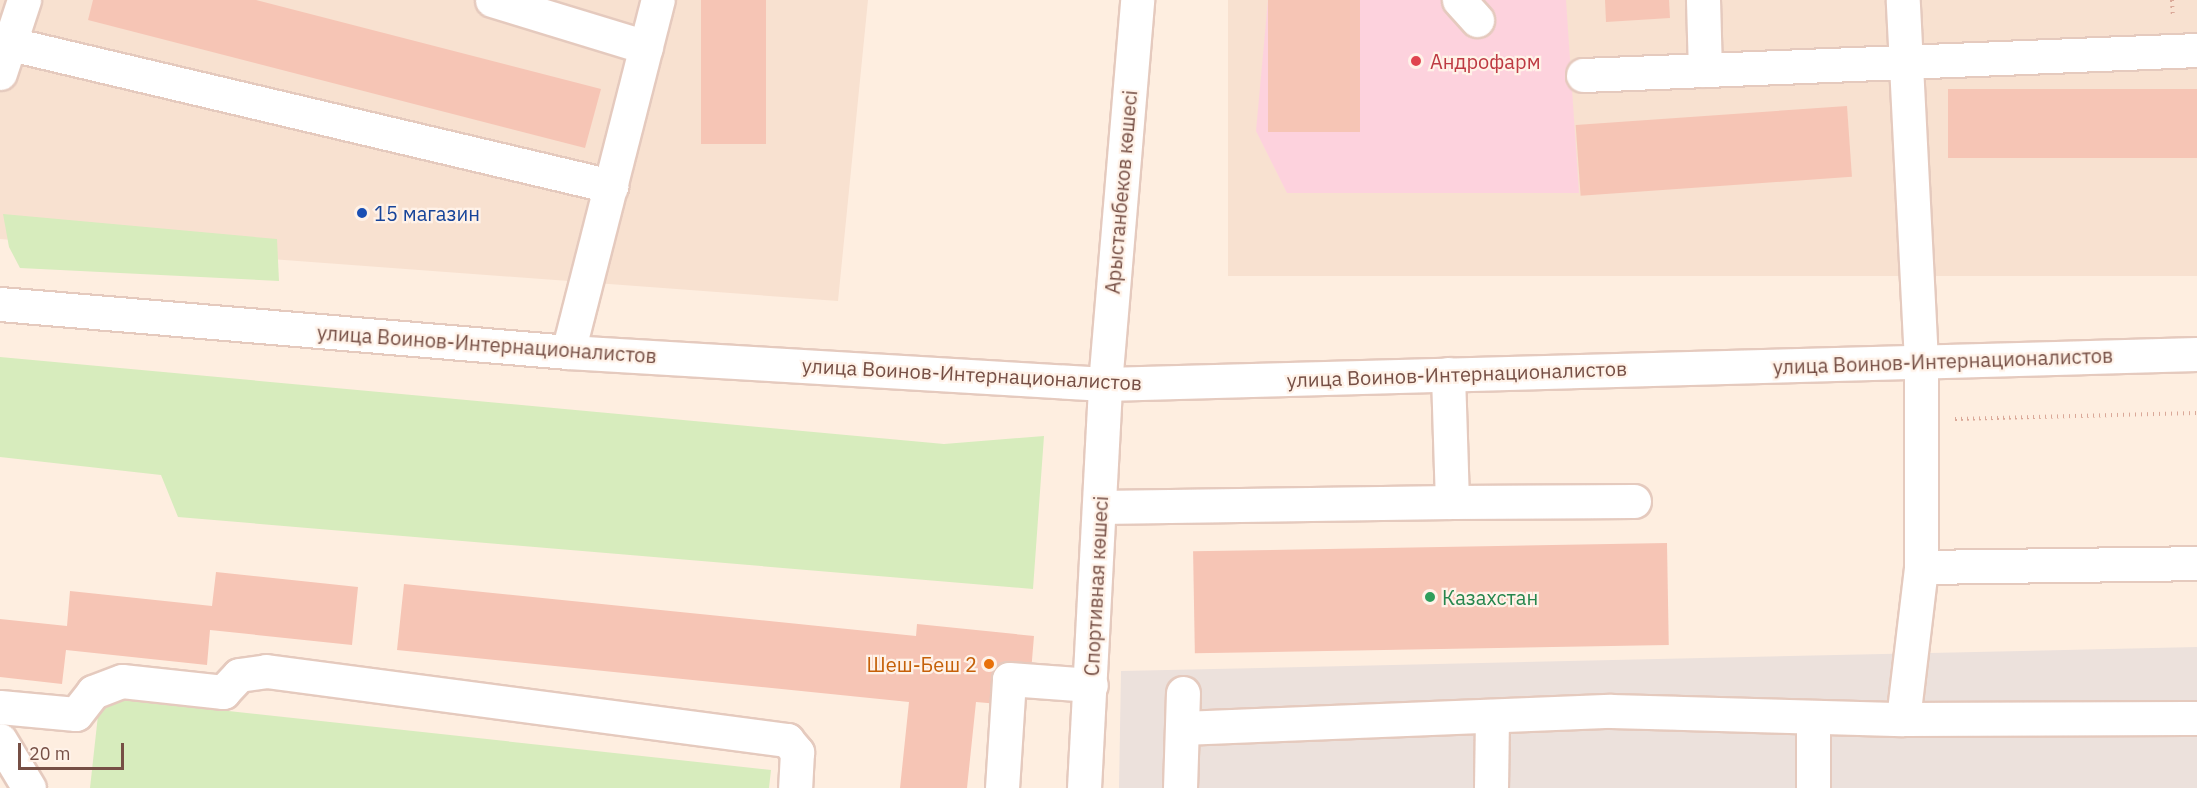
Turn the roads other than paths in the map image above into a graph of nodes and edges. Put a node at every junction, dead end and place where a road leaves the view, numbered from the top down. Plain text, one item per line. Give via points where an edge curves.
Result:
1 (24, 0) edge
2 (492, 0) edge
3 (658, 0) edge
4 (1137, 0) edge
5 (1703, 0) edge
6 (1903, 0) edge
7 (646, 47) junction
8 (2197, 50) edge
9 (6, 58) edge
10 (1906, 62) junction
11 (1705, 70) junction
12 (1583, 75) dead end
13 (611, 186) junction
14 (0, 304) edge
15 (568, 351) junction
16 (2197, 354) edge
17 (1921, 361) junction
18 (1448, 374) junction
19 (1105, 384) junction
20 (1634, 501) dead end
21 (1452, 502) junction
22 (1099, 507) junction
23 (2197, 563) edge
24 (1921, 567) junction
25 (1091, 684) junction
26 (1183, 693) dead end
27 (0, 707) edge
28 (1492, 716) junction
29 (1813, 717) junction
30 (2197, 718) edge
31 (1903, 719) junction
32 (1182, 728) junction
33 (0, 740) edge
34 (29, 788) edge
35 (795, 788) edge
36 (1002, 788) edge
37 (1084, 788) edge
38 (1180, 788) edge
39 (1491, 788) edge
40 (1813, 788) edge

1 - 9 street
2 - 7 street
3 - 7 street
4 - 19 street, Арыстанбеков көшесі
5 - 11 street
6 - 10 street
7 - 13 street
8 - 10 street
9 - 13 street
10 - 11 street
10 - 17 street
11 - 12 street
13 - 15 street
14 - 15 street, улица Воинов-Интернационалистов
15 - 19 street, улица Воинов-Интернационалистов
16 - 17 street, улица Воинов-Интернационалистов
17 - 18 street, улица Воинов-Интернационалистов
17 - 24 street
18 - 19 street, улица Воинов-Интернационалистов
18 - 21 street
19 - 22 street, Спортивная көшесі
20 - 21 street
21 - 22 street
22 - 25 street, Спортивная көшесі
23 - 24 street
24 - 31 street
25 - 36 street via 1009,679
25 - 37 street, Спортивная көшесі
26 - 32 street
27 - 35 street via 76,714 93,692 122,681 223,692 239,675 266,671 787,740 797,752
28 - 29 street via 1611,711
28 - 32 street
28 - 39 street
29 - 31 street
29 - 40 street
30 - 31 street
32 - 38 street
33 - 34 street

